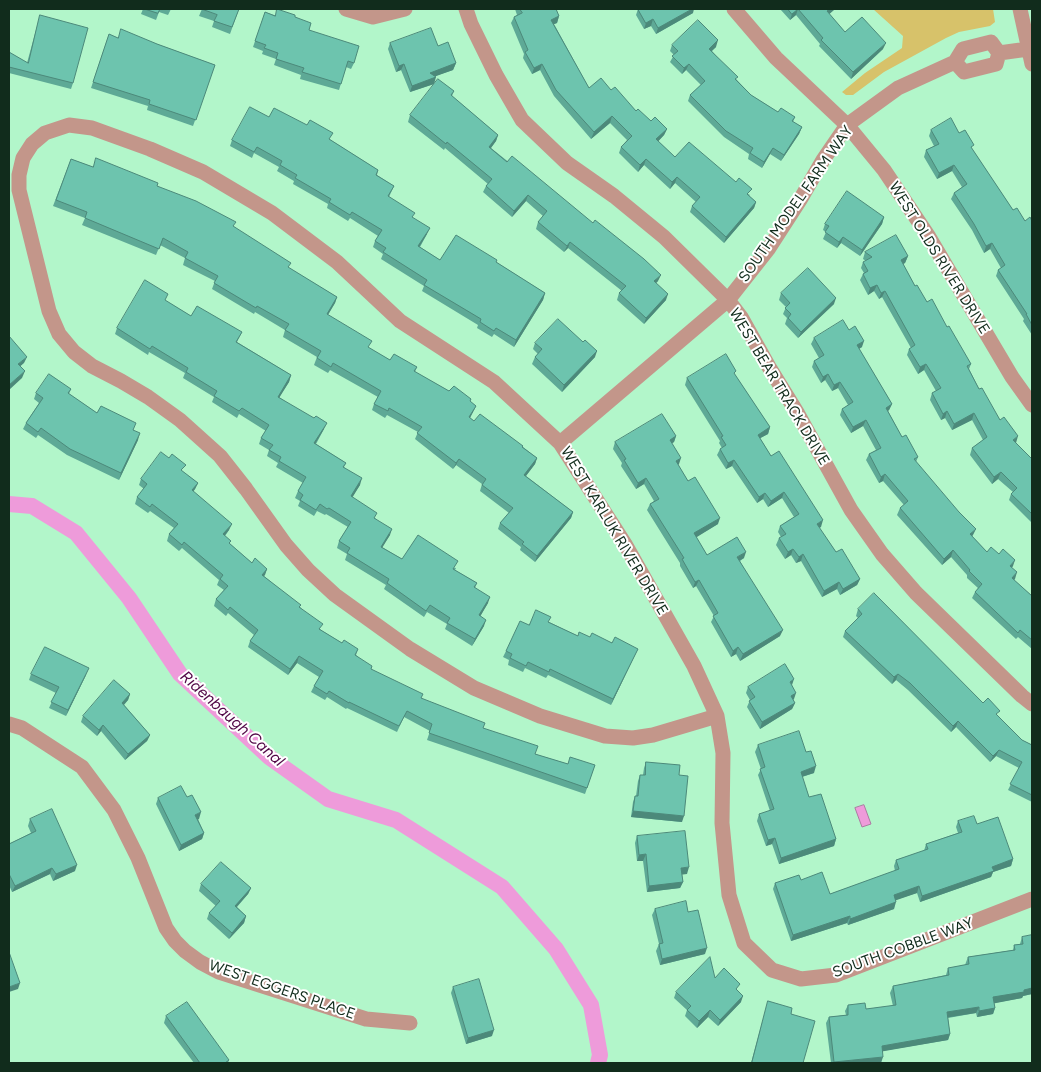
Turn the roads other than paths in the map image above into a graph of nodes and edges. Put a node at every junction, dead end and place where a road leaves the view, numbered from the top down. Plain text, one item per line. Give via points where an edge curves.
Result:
1 (346, 9) edge
2 (405, 9) edge
3 (466, 9) edge
4 (734, 9) edge
5 (1020, 9) edge
6 (1028, 49) junction
7 (998, 53) junction
8 (955, 62) junction
9 (1032, 64) edge
10 (847, 125) junction
11 (728, 300) junction
12 (1032, 405) edge
13 (560, 443) junction
14 (1032, 704) edge
15 (716, 716) junction
16 (9, 724) edge
17 (1032, 899) edge
18 (772, 970) joint
19 (410, 1024) dead end

1 - 2 street via 373,17
3 - 11 street, WEST BEAR TRACK DRIVE via 492,67 522,120 567,163 664,237
4 - 10 street, WEST OLDS RIVER DRIVE via 776,58
5 - 6 street
6 - 7 street
6 - 9 street
7 - 8 street, SOUTH MODEL FARM WAY via 990,42 963,48
7 - 8 street via 996,64 964,72
8 - 10 street, SOUTH MODEL FARM WAY via 898,88
10 - 11 street, SOUTH MODEL FARM WAY via 769,248
10 - 12 street, WEST OLDS RIVER DRIVE via 884,170 929,237
11 - 13 street, SOUTH MODEL FARM WAY
11 - 14 street, WEST BEAR TRACK DRIVE via 798,414 850,510 882,554 916,593
13 - 15 street, WEST KARLUK RIVER DRIVE via 625,544 694,666
13 - 15 street, WEST KARLUK RIVER DRIVE via 494,382 400,320 337,262 272,213 203,172 92,128 68,125 45,133 23,158 20,190 49,311 60,334 74,352 92,366 148,397 220,456 286,545 335,596 410,649 474,688 540,716 605,736 632,738
15 - 18 street, WEST KARLUK RIVER DRIVE via 723,753 722,823 729,895 744,943
16 - 19 street, WEST EGGERS PLACE via 22,728 82,767 114,810 138,858 166,928 185,951 219,972 366,1019
17 - 18 street, SOUTH COBBLE WAY via 836,975 801,979

